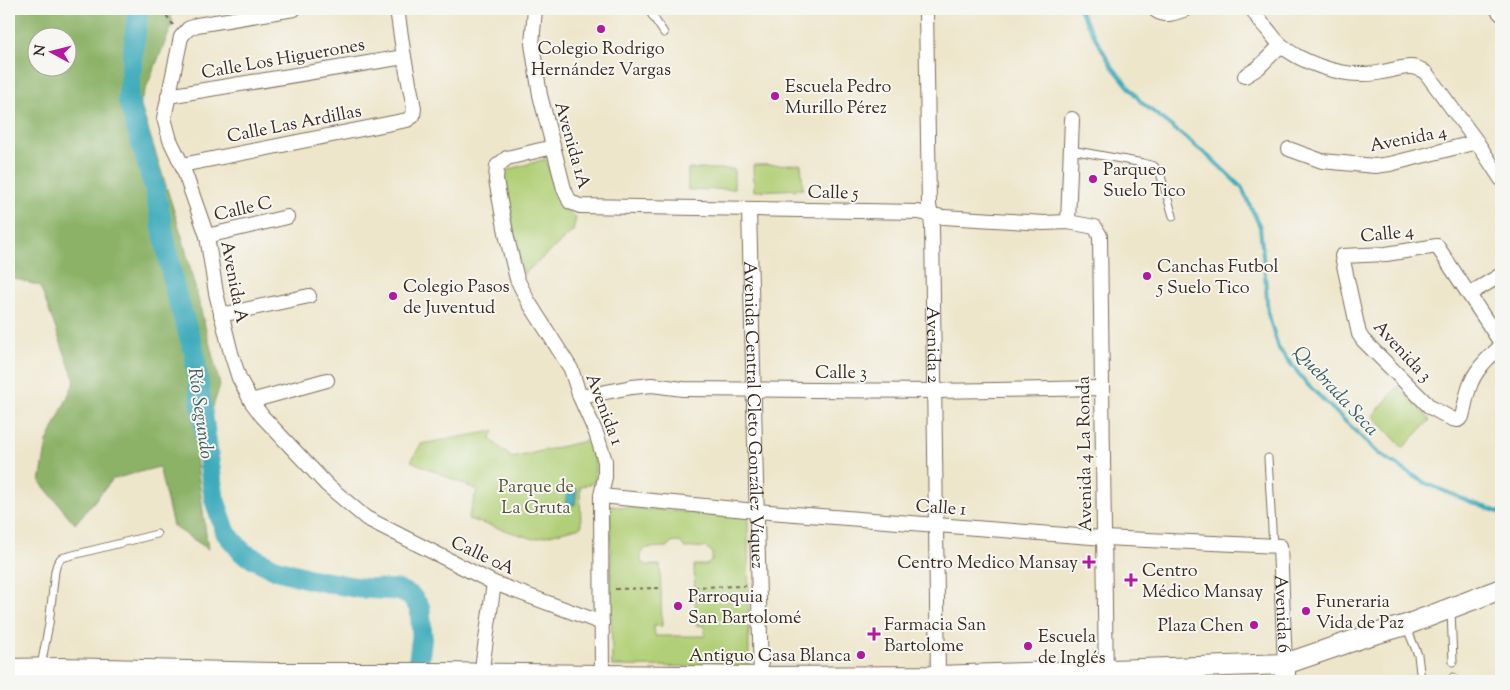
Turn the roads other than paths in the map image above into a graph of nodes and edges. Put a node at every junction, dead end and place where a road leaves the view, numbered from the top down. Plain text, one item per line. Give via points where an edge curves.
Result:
1 (294, 9) edge
2 (397, 9) edge
3 (535, 9) edge
4 (648, 9) edge
5 (926, 9) edge
6 (1186, 9) edge
7 (1253, 9) edge
8 (1497, 9) edge
9 (1159, 12) edge
10 (1501, 14) edge
11 (664, 33) dead end
12 (1281, 45) junction
13 (404, 57) junction
14 (1245, 76) dead end
15 (168, 96) junction
16 (1072, 119) dead end
17 (1477, 142) junction
18 (553, 147) junction
19 (1289, 149) dead end
20 (1071, 150) junction
21 (182, 165) junction
22 (1501, 179) edge
23 (570, 202) joint
24 (749, 209) junction
25 (930, 215) junction
26 (1173, 216) dead end
27 (287, 217) dead end
28 (1068, 222) junction
29 (1095, 227) joint
30 (207, 236) junction
31 (1342, 256) joint
32 (1501, 275) edge
33 (1469, 294) junction
34 (309, 296) dead end
35 (222, 315) junction
36 (1501, 344) edge
37 (326, 380) dead end
38 (1102, 388) junction
39 (755, 390) junction
40 (934, 392) junction
41 (580, 397) junction
42 (251, 401) junction
43 (1268, 458) dead end
44 (600, 496) junction
45 (355, 507) joint
46 (756, 511) junction
47 (936, 525) junction
48 (157, 534) dead end
49 (1104, 538) junction
50 (1276, 546) junction
51 (494, 583) junction
52 (1501, 589) edge
53 (1451, 609) junction
54 (602, 623) junction
55 (1406, 625) junction
56 (1453, 662) dead end
57 (9, 668) edge
58 (1285, 672) edge
59 (481, 674) junction
60 (46, 675) edge
61 (9, 676) edge
62 (1106, 676) edge
63 (602, 678) edge
64 (938, 678) edge
65 (761, 679) edge
66 (1421, 681) edge

1 - 15 street, Avenida A via 197,24 185,33
2 - 13 street
3 - 18 street, Avenida 1A via 532,44
4 - 11 lane
5 - 25 street, Avenida 2
6 - 9 street via 1171,14
7 - 12 street
8 - 10 street
12 - 14 street
12 - 17 street via 1321,67 1341,72 1382,73 1406,66 1422,69
13 - 15 street, Calle Los Higuerones
13 - 21 street, Calle Las Ardillas via 414,108 407,120
15 - 21 street, Avenida A via 164,118
16 - 20 street
17 - 19 street, Avenida 4 via 1375,166 1322,161
17 - 22 street
18 - 23 street, Avenida 1A
18 - 41 street, Avenida 1 via 507,158 497,166 496,180 517,279 571,369
20 - 26 lane via 1154,166 1160,173
20 - 28 street
21 - 30 street, Avenida A
23 - 24 street, Calle 5 via 580,206
24 - 25 street, Calle 5 via 918,212
24 - 39 street, Avenida Central Cleto González Víquez
25 - 28 street, Calle 5
25 - 40 street, Avenida 2
27 - 30 street, Calle C
28 - 29 street, Calle 5
29 - 38 street, Avenida 4 La Ronda via 1100,236
30 - 35 street, Avenida A
31 - 33 street, Calle 4 via 1386,254 1437,246
31 - 36 street, Avenida 3 via 1356,326 1363,340 1430,407 1452,419 1462,417 1473,377
32 - 33 street
33 - 36 street
34 - 35 street
35 - 42 street, Avenida A via 239,378
37 - 42 street
38 - 40 street, Calle 3
38 - 49 street, Avenida 4 La Ronda
39 - 40 street, Calle 3
39 - 41 street, Calle 3 via 652,385
39 - 46 street, Avenida Central Cleto González Víquez
40 - 47 street, Avenida 2
41 - 44 street, Avenida 1 via 605,461
42 - 45 street, Avenida A via 327,485
43 - 50 lane, Avenida 6
44 - 46 street, Calle 1
44 - 54 street, Avenida 1
45 - 51 street, Calle 0A via 366,518
46 - 47 street, Calle 1
46 - 65 street, Avenida Central Cleto González Víquez
47 - 49 street, Calle 1
47 - 64 street, Avenida 2
48 - 60 lane via 61,558 55,571
49 - 50 street, Calle 1
49 - 62 street, Avenida 4 La Ronda
50 - 58 street, Avenida 6
51 - 54 street, Calle 0A
51 - 59 street
52 - 53 main road
53 - 55 main road
53 - 56 lane
54 - 63 street, Avenida 1
55 - 58 main road via 1360,638
55 - 66 lane via 1418,655
57 - 60 main road
58 - 62 main road
59 - 60 main road
59 - 63 main road
60 - 61 main road
62 - 64 main road
63 - 65 main road
64 - 65 main road

